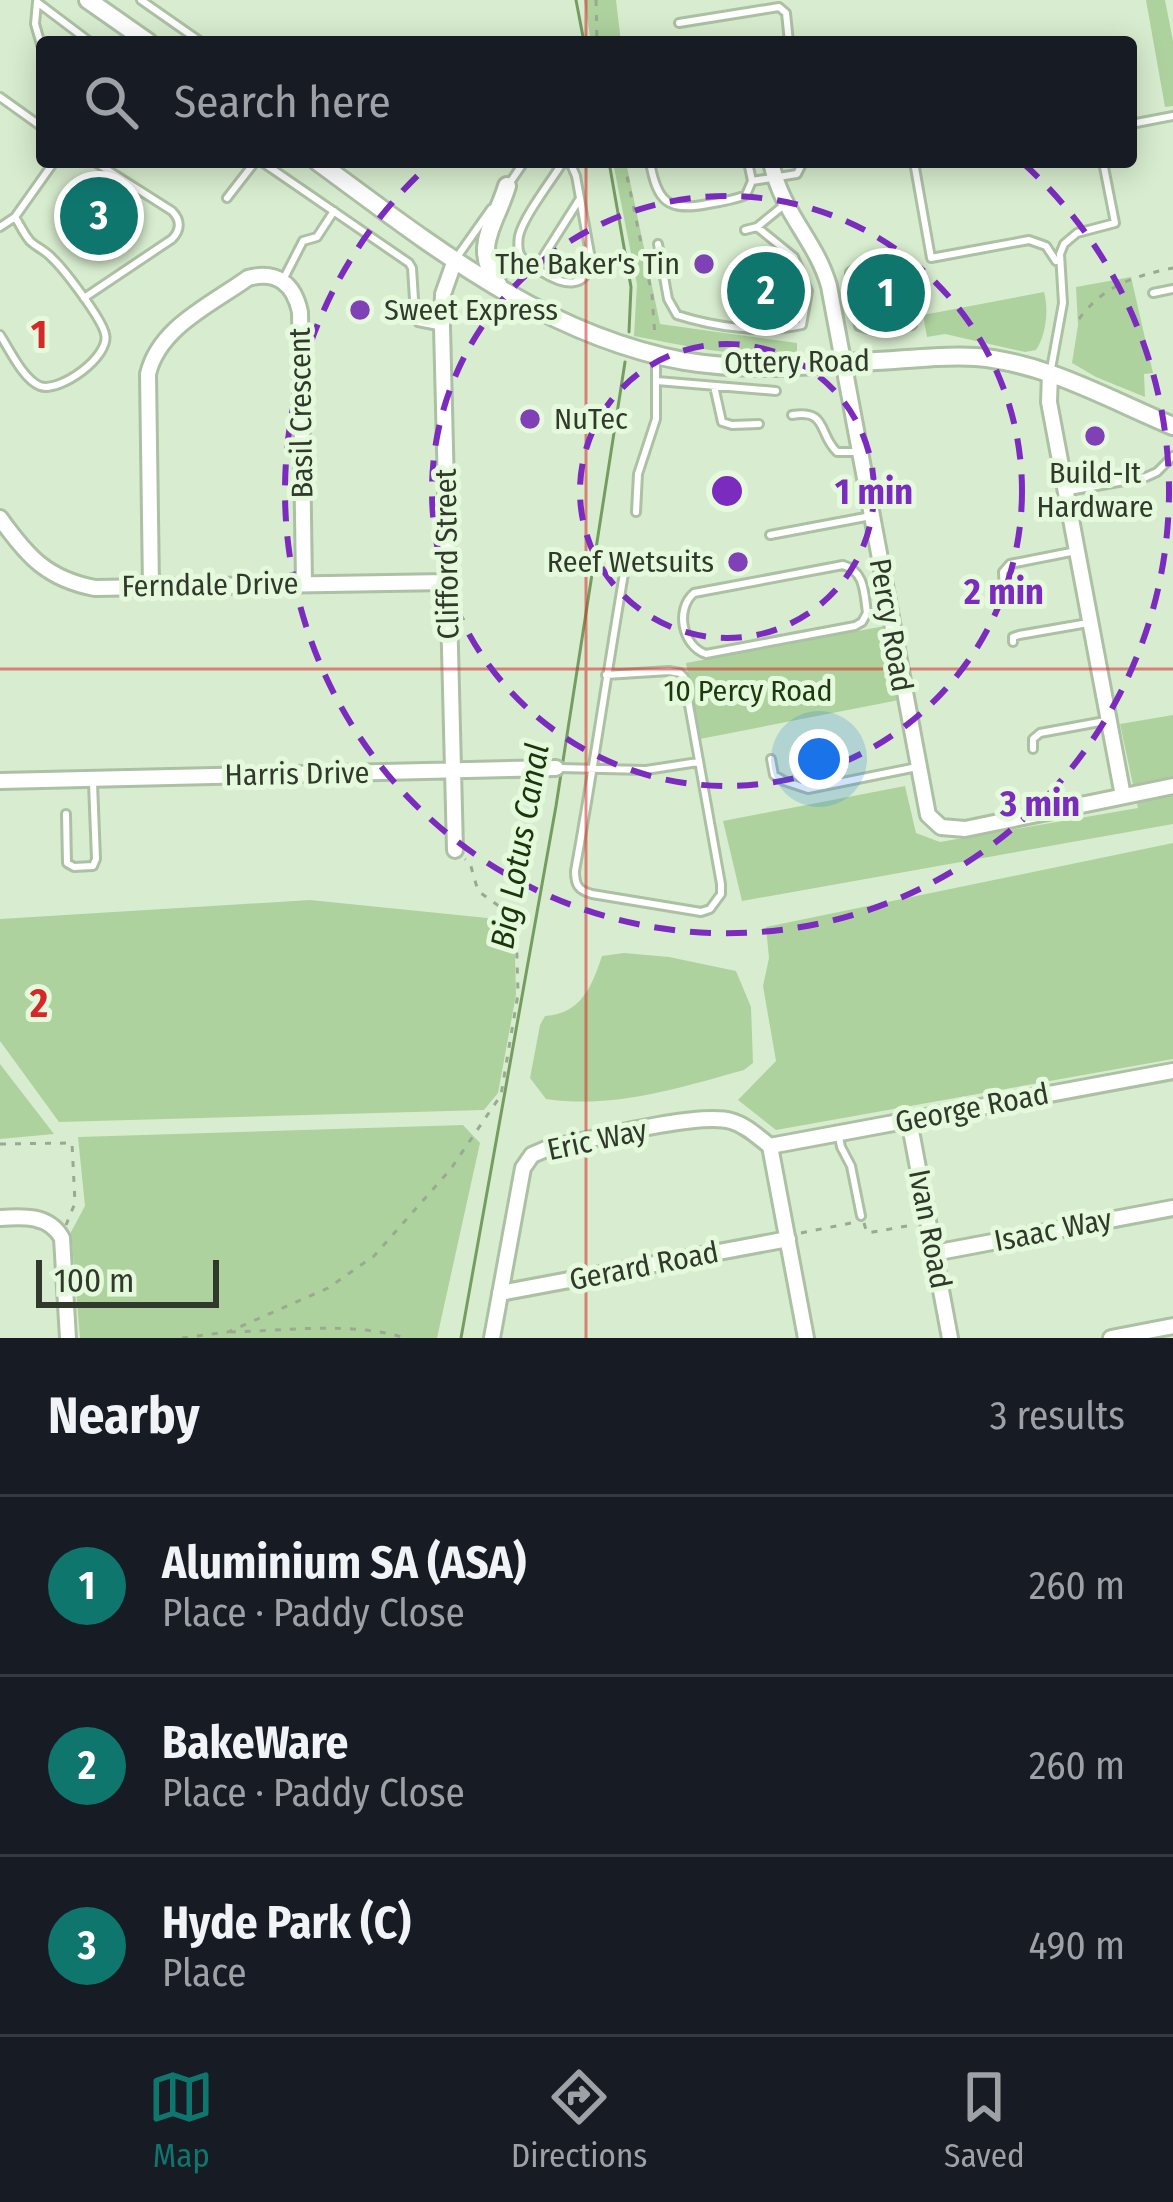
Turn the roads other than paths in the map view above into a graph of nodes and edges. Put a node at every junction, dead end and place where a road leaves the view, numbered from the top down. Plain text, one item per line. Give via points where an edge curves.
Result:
1 (88, 0) edge
2 (141, 0) edge
3 (35, 1) edge
4 (680, 23) dead end
5 (38, 36) edge
6 (83, 36) edge
7 (137, 36) edge
8 (192, 36) edge
9 (788, 36) edge
10 (0, 97) edge
11 (1173, 116) edge
12 (36, 123) edge
13 (1137, 123) edge
14 (50, 168) edge
15 (104, 168) edge
16 (253, 168) edge
17 (267, 168) edge
18 (326, 168) edge
19 (520, 168) edge
20 (562, 168) edge
21 (570, 168) edge
22 (651, 168) edge
23 (749, 168) edge
24 (800, 168) edge
25 (915, 168) edge
26 (1104, 168) edge
27 (773, 170) edge
28 (752, 181) junction
29 (507, 186) junction
30 (227, 198) dead end
31 (580, 198) junction
32 (784, 205) junction
33 (334, 211) junction
34 (15, 217) junction
35 (0, 227) edge
36 (757, 227) junction
37 (745, 230) dead end
38 (658, 244) dead end
39 (455, 260) junction
40 (881, 262) dead end
41 (1058, 264) junction
42 (536, 268) junction
43 (283, 280) junction
44 (850, 282) junction
45 (829, 286) junction
46 (1173, 290) edge
47 (503, 291) junction
48 (1154, 292) dead end
49 (83, 298) junction
50 (912, 325) dead end
51 (442, 327) junction
52 (0, 335) edge
53 (643, 348) junction
54 (843, 363) junction
55 (1050, 373) junction
56 (657, 381) junction
57 (714, 386) junction
58 (776, 391) dead end
59 (792, 415) dead end
60 (759, 424) dead end
61 (1173, 426) edge
62 (860, 452) junction
63 (1173, 456) edge
64 (1066, 492) junction
65 (636, 512) dead end
66 (872, 516) junction
67 (1, 522) edge
68 (770, 535) dead end
69 (1077, 551) junction
70 (626, 562) dead end
71 (447, 582) junction
72 (304, 584) junction
73 (151, 587) junction
74 (1004, 592) dead end
75 (888, 609) junction
76 (867, 613) junction
77 (1090, 622) junction
78 (1013, 642) dead end
79 (606, 675) junction
80 (1109, 721) junction
81 (1033, 748) dead end
82 (771, 759) dead end
83 (698, 762) junction
84 (917, 767) junction
85 (564, 768) joint
86 (594, 769) junction
87 (452, 770) junction
88 (92, 779) junction
89 (0, 781) edge
90 (1173, 787) edge
91 (1123, 796) junction
92 (66, 814) dead end
93 (455, 850) road end
94 (1173, 1071) edge
95 (909, 1120) junction
96 (838, 1133) junction
97 (770, 1146) junction
98 (1173, 1208) edge
99 (861, 1216) road end
100 (0, 1218) edge
101 (788, 1239) junction
102 (934, 1252) junction
103 (500, 1293) junction
104 (1173, 1326) edge
105 (68, 1338) edge
106 (492, 1338) edge
107 (806, 1338) edge
108 (950, 1338) edge
109 (1111, 1338) edge

1 - 7 street
2 - 8 lane
3 - 5 lane
3 - 6 lane
4 - 9 lane via 779,7
10 - 12 lane
11 - 13 lane
14 - 34 lane
15 - 49 lane via 172,211 179,227
16 - 30 lane
17 - 33 lane
18 - 39 street, Ottery Road
19 - 29 lane
20 - 42 lane via 518,238 520,255
21 - 31 lane
22 - 28 lane via 661,197 682,208 742,197
23 - 28 lane
24 - 27 lane
25 - 41 lane via 931,258 1028,240 1046,246
26 - 41 lane via 1115,223 1070,237
27 - 28 lane
27 - 32 street, Percy Road
29 - 39 lane
29 - 47 street via 484,249
31 - 42 lane
31 - 42 lane via 589,272 570,283
32 - 36 lane
32 - 45 street, Percy Road
33 - 43 lane via 317,237 303,241
33 - 51 lane via 409,262 418,322
34 - 35 lane
34 - 49 lane
36 - 37 lane
36 - 38 lane via 794,256 808,291 797,327 746,328 677,315
39 - 47 street, Ottery Road
39 - 51 street, Clifford Street
40 - 44 lane via 853,269
41 - 55 lane via 1063,303
43 - 72 street, Basil Crescent via 300,312
43 - 73 street via 248,278 173,331 152,360
44 - 45 lane
44 - 50 lane via 859,326
45 - 54 street, Percy Road
46 - 48 lane
47 - 53 street, Ottery Road via 559,322
49 - 52 lane via 105,346 59,386 33,381
51 - 71 street, Clifford Street
53 - 54 street, Ottery Road via 742,368
53 - 56 lane
54 - 55 street, Ottery Road via 958,356
54 - 62 street, Percy Road
55 - 61 street, Ottery Road
55 - 64 street
56 - 57 lane
56 - 65 lane
57 - 58 lane
57 - 60 lane via 722,422
59 - 62 lane via 818,418 837,452
62 - 66 street, Percy Road
63 - 64 lane via 1146,477
64 - 69 street
66 - 68 lane
66 - 75 street, Percy Road
67 - 73 street, Ferndale Drive via 40,566 72,584
69 - 74 lane via 1010,564
69 - 77 street
70 - 79 lane
71 - 72 street, Ferndale Drive
71 - 87 street, Clifford Street
72 - 73 street, Ferndale Drive
75 - 76 lane
75 - 84 street, Percy Road
76 - 76 lane via 855,626 706,654 688,642 683,611 694,593 843,565 860,576
77 - 78 lane
77 - 80 street
79 - 83 lane via 680,673
79 - 86 lane
80 - 81 lane via 1040,734
80 - 91 street
82 - 84 lane via 774,775 808,789
83 - 86 lane, Harris Drive
83 - 86 lane via 721,884 717,903 701,911 577,886
84 - 91 street, Percy Road via 928,815 941,827 965,829
85 - 86 lane, Harris Drive
85 - 87 street, Harris Drive
87 - 88 street, Harris Drive
87 - 93 street, Clifford Street
88 - 89 street, Harris Drive
88 - 92 lane via 93,866 67,863
90 - 91 street
94 - 95 street, George Road
95 - 96 street, George Road
95 - 102 street, Ivan Road
96 - 97 street, George Road
96 - 99 lane
97 - 101 street
97 - 103 street, Eric Way via 716,1118 538,1150 523,1168
98 - 102 street, Isaac Way
100 - 105 street via 44,1220 62,1238
101 - 103 street, Gerard Road
101 - 107 street
102 - 108 street, Ivan Road
103 - 106 street, Eric Way
104 - 109 street

